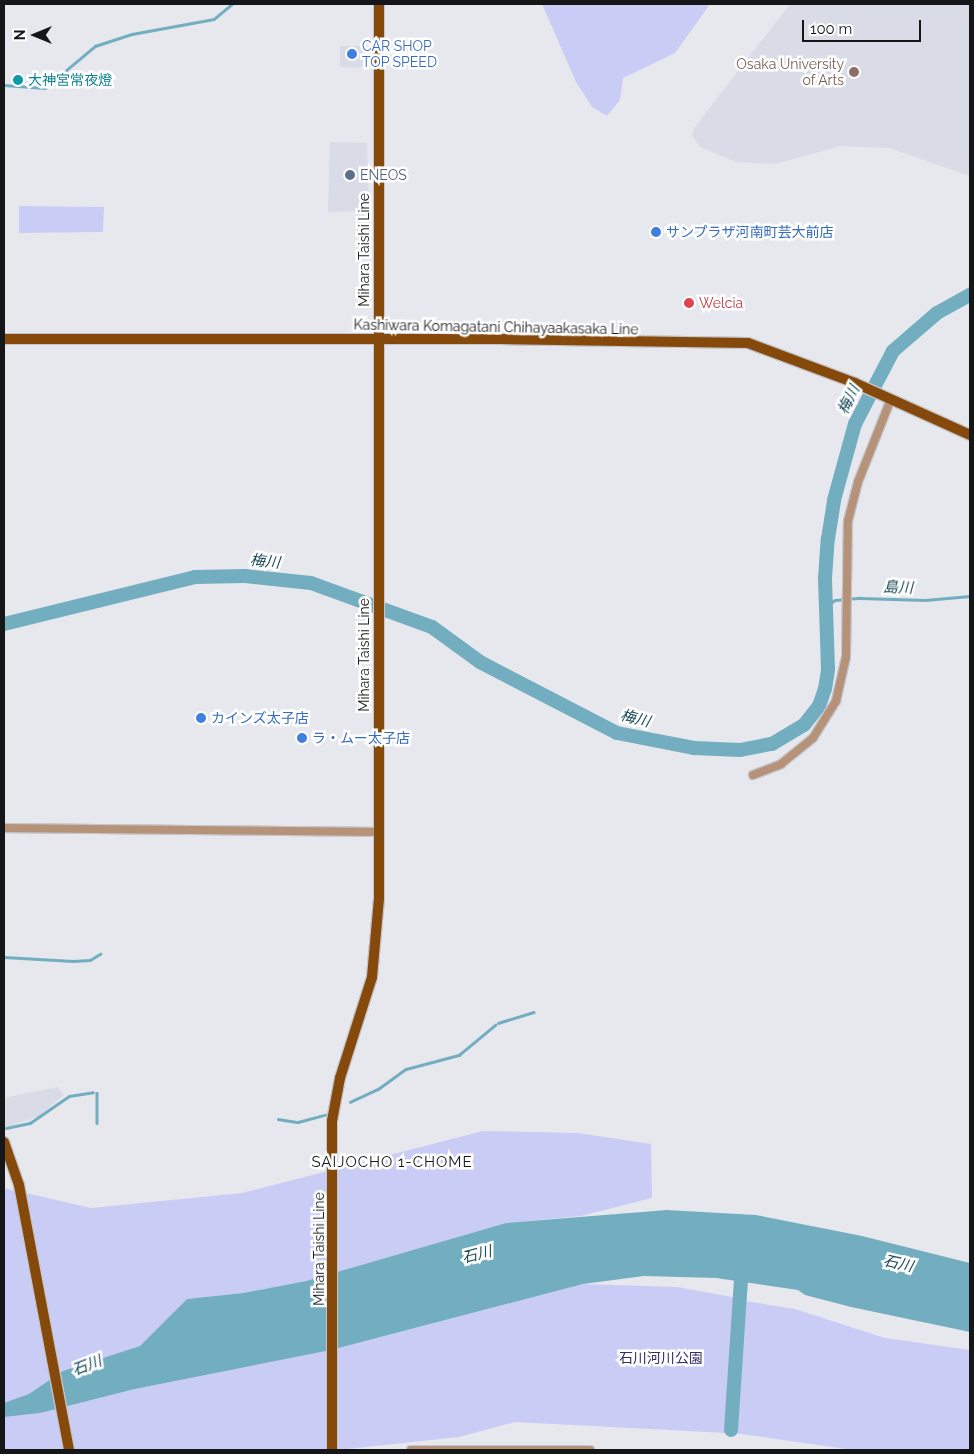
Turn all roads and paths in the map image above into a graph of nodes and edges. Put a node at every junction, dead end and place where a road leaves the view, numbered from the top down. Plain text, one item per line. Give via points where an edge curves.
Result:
1 (379, 4) edge
2 (4, 339) edge
3 (378, 340) junction
4 (889, 398) junction
5 (970, 435) edge
6 (753, 775) dead end
7 (4, 828) edge
8 (379, 832) junction
9 (4, 1142) edge
10 (429, 1449) edge
11 (69, 1450) edge
12 (332, 1450) edge
13 (411, 1450) edge
14 (536, 1450) edge
15 (590, 1450) edge

1 - 3 main road, Mihara Taishi Line
2 - 3 main road, Kashiwara Komagatani Chihayaakasaka Line
3 - 4 main road, Kashiwara Komagatani Chihayaakasaka Line via 748,343
3 - 8 main road, Mihara Taishi Line
4 - 5 main road, Kashiwara Komagatani Chihayaakasaka Line
4 - 6 street via 858,482 848,521 846,657 836,701 813,738 781,764
7 - 8 street
8 - 12 main road, Mihara Taishi Line via 377,949 372,977 340,1078 332,1122
9 - 11 main road via 20,1194
10 - 13 street
10 - 14 street
14 - 15 street

